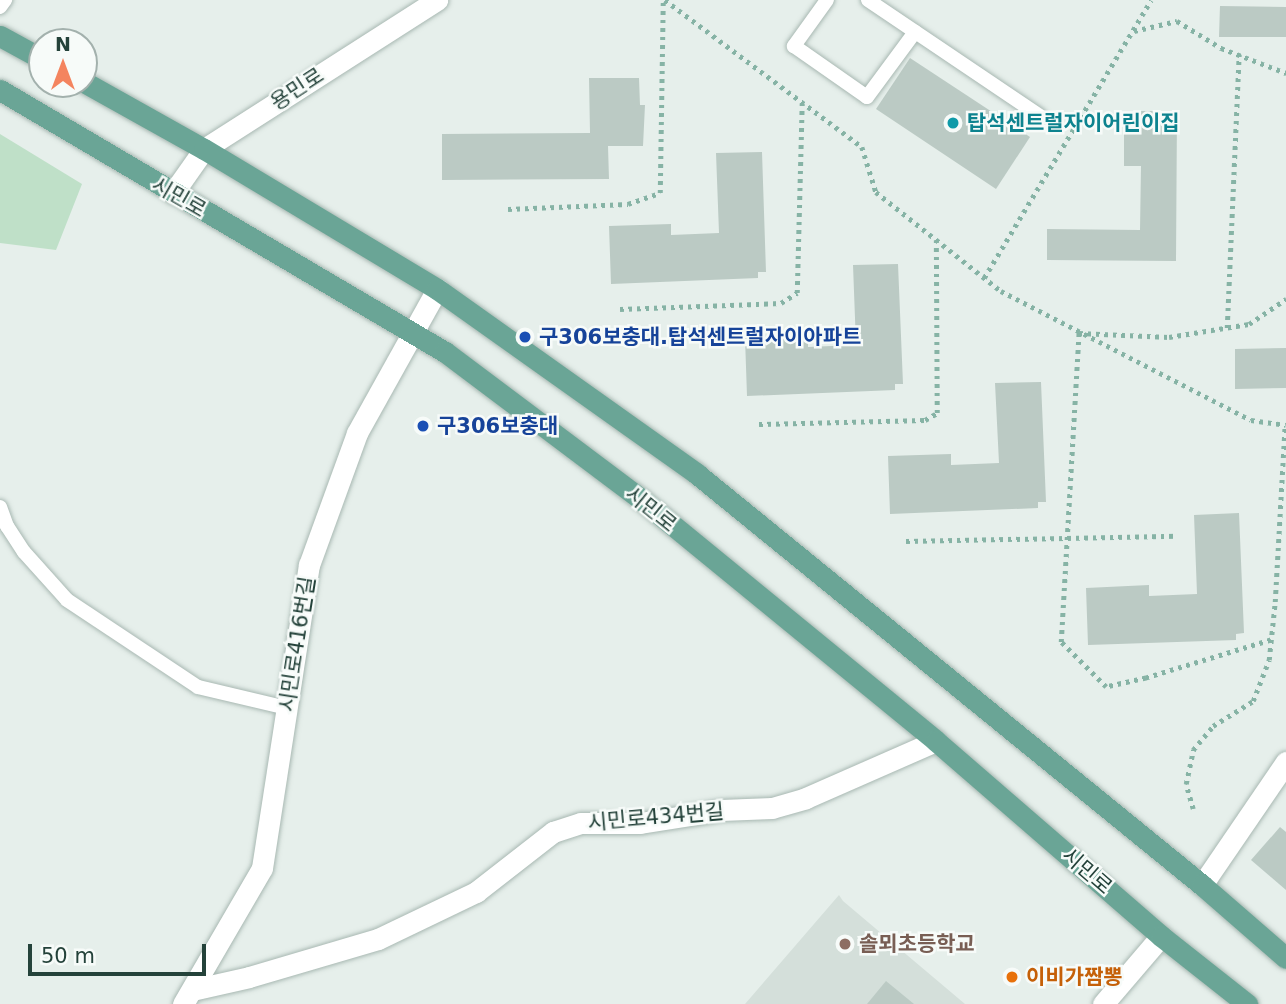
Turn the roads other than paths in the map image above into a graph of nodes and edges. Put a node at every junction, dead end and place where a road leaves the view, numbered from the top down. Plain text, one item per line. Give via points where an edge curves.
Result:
1 (5, 0) edge
2 (827, 0) edge
3 (867, 0) edge
4 (426, 3) edge
5 (0, 7) edge
6 (915, 32) junction
7 (0, 36) edge
8 (28, 51) edge
9 (0, 90) edge
10 (98, 90) edge
11 (1040, 116) dead end
12 (204, 149) junction
13 (173, 193) junction
14 (437, 289) junction
15 (413, 333) junction
16 (0, 508) edge
17 (287, 708) junction
18 (936, 741) junction
19 (1286, 762) edge
20 (1202, 885) junction
21 (1161, 936) junction
22 (1286, 958) edge
23 (188, 997) edge
24 (1103, 1004) edge
25 (1247, 1004) edge

1 - 5 lane
2 - 6 lane via 794,46 867,97
3 - 6 lane
4 - 12 street, 용민로
6 - 11 lane
7 - 8 main road
9 - 13 main road, 시민로
10 - 12 main road
12 - 13 street, 용민로
12 - 14 main road
13 - 15 main road, 시민로
14 - 15 street, 시민로416번길
14 - 20 main road via 696,474
15 - 17 street, 시민로416번길 via 357,433 309,565
15 - 18 main road, 시민로 via 445,352 642,500
16 - 17 lane via 24,552 67,600 198,687
17 - 23 street, 시민로416번길 via 262,868
18 - 21 main road, 시민로
18 - 23 street, 시민로434번길 via 806,798 772,808 721,810 640,823 581,823 553,832 477,892 378,939
19 - 20 street
20 - 22 main road
21 - 24 street
21 - 25 main road, 시민로

